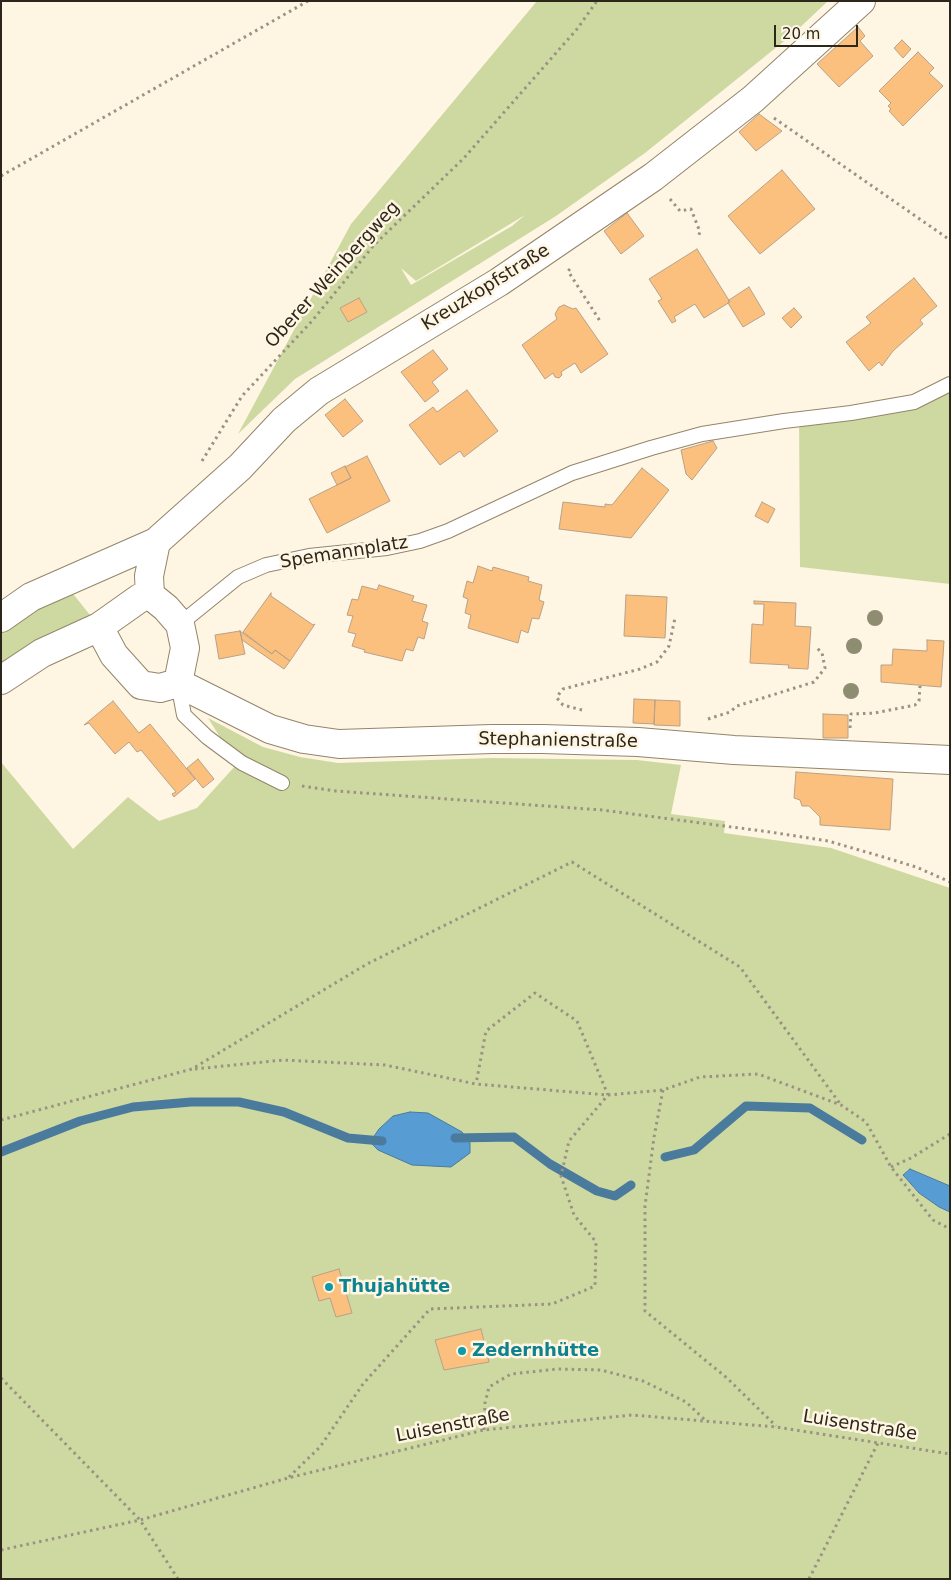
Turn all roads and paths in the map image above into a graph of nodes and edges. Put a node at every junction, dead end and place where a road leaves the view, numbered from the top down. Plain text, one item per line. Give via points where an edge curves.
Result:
1 (308, 1) edge
2 (597, 1) edge
3 (861, 1) edge
4 (766, 113) dead end
5 (1, 176) edge
6 (666, 193) dead end
7 (698, 238) dead end
8 (950, 240) edge
9 (574, 264) dead end
10 (600, 321) dead end
11 (950, 384) edge
12 (199, 466) dead end
13 (156, 542) junction
14 (150, 595) junction
15 (1, 618) edge
16 (675, 618) dead end
17 (180, 624) junction
18 (99, 627) junction
19 (816, 647) dead end
20 (1, 680) edge
21 (178, 683) junction
22 (920, 686) dead end
23 (590, 713) dead end
24 (851, 714) dead end
25 (702, 721) dead end
26 (950, 760) edge
27 (282, 783) joint
28 (950, 882) edge
29 (192, 1069) junction
30 (476, 1084) junction
31 (663, 1090) junction
32 (608, 1095) junction
33 (841, 1105) junction
34 (1, 1120) edge
35 (950, 1134) edge
36 (891, 1167) junction
37 (950, 1229) edge
38 (1, 1378) edge
39 (705, 1420) junction
40 (776, 1427) junction
41 (484, 1430) junction
42 (878, 1443) junction
43 (950, 1454) edge
44 (288, 1478) junction
45 (140, 1520) junction
46 (1, 1550) edge
47 (178, 1579) edge
48 (809, 1579) edge

1 - 5 path
2 - 12 path, Oberer Weinbergweg via 578,29 464,158 374,245 312,321 242,396
3 - 13 street, Kreuzkopfstraße via 754,99 654,177 491,287 319,391 284,420 240,468
4 - 8 path
6 - 7 path via 680,211 691,209 700,232
9 - 10 path via 568,271
11 - 17 lane, Spemannplatz via 914,402 702,434 572,473 420,541 266,565 238,577
13 - 14 street via 149,576
13 - 15 street, Kreuzkopfstraße via 31,597
14 - 17 street
14 - 18 street via 140,598
16 - 23 path via 669,646 657,662 563,689 559,694 557,698 563,705
17 - 21 street via 185,648
18 - 20 street via 42,653
18 - 21 street via 114,655 141,685 160,688
19 - 25 path via 822,653 824,668 814,682 736,706 730,712
21 - 26 street, Stephanienstraße via 270,729 304,739 339,744 543,739
21 - 27 lane via 184,715 195,726 242,763
22 - 24 path via 919,701 915,705
27 - 28 path via 336,791 602,810 770,832 828,842 916,868
29 - 30 path via 283,1060 386,1065
29 - 33 path via 367,964 572,862 740,967
29 - 34 path
30 - 32 path
30 - 32 path via 486,1031 535,993 577,1021
31 - 32 path
31 - 33 path via 700,1077 758,1074
31 - 40 path via 645,1206 645,1311 727,1378
32 - 44 path via 569,1141 560,1176 574,1215 596,1242 595,1286 552,1304 430,1309 363,1384 320,1447
33 - 36 path via 866,1122
35 - 36 path
36 - 37 path via 933,1220
38 - 45 path
39 - 40 path, Luisenstraße
39 - 41 path, Luisenstraße via 632,1415
39 - 41 path via 686,1402 644,1381 601,1370 558,1370 511,1374 489,1387
40 - 42 path, Luisenstraße
41 - 44 path, Luisenstraße
42 - 43 path, Luisenstraße
42 - 48 path
44 - 45 path, Luisenstraße
45 - 46 path, Luisenstraße
45 - 47 path

